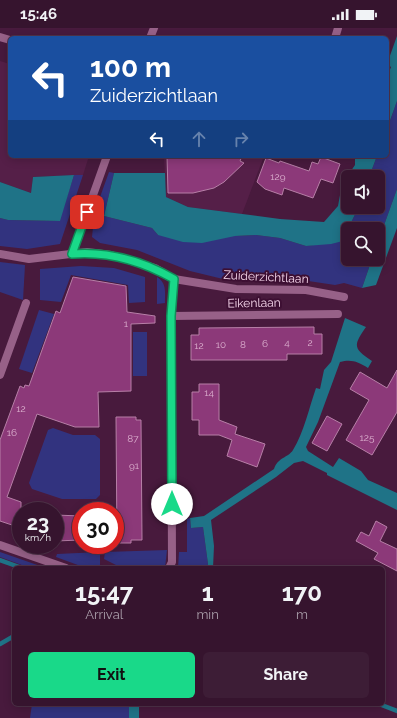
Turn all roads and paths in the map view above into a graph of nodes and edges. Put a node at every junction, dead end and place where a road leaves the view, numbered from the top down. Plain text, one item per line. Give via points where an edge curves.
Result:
1 (106, 158) edge
2 (0, 254) edge
3 (72, 254) junction
4 (174, 279) junction
5 (344, 297) dead end
6 (26, 303) dead end
7 (338, 314) dead end
8 (171, 316) junction
9 (0, 375) edge
10 (0, 545) edge
11 (60, 566) edge
12 (170, 566) edge

1 - 3 street
2 - 3 street, Zuiderzichtlaan via 29,259
3 - 4 street, Zuiderzichtlaan via 87,252 111,255 155,268
4 - 5 street, Zuiderzichtlaan via 236,289 306,290
4 - 8 street
6 - 9 street
7 - 8 street, Eikenlaan
8 - 12 street
10 - 11 street

